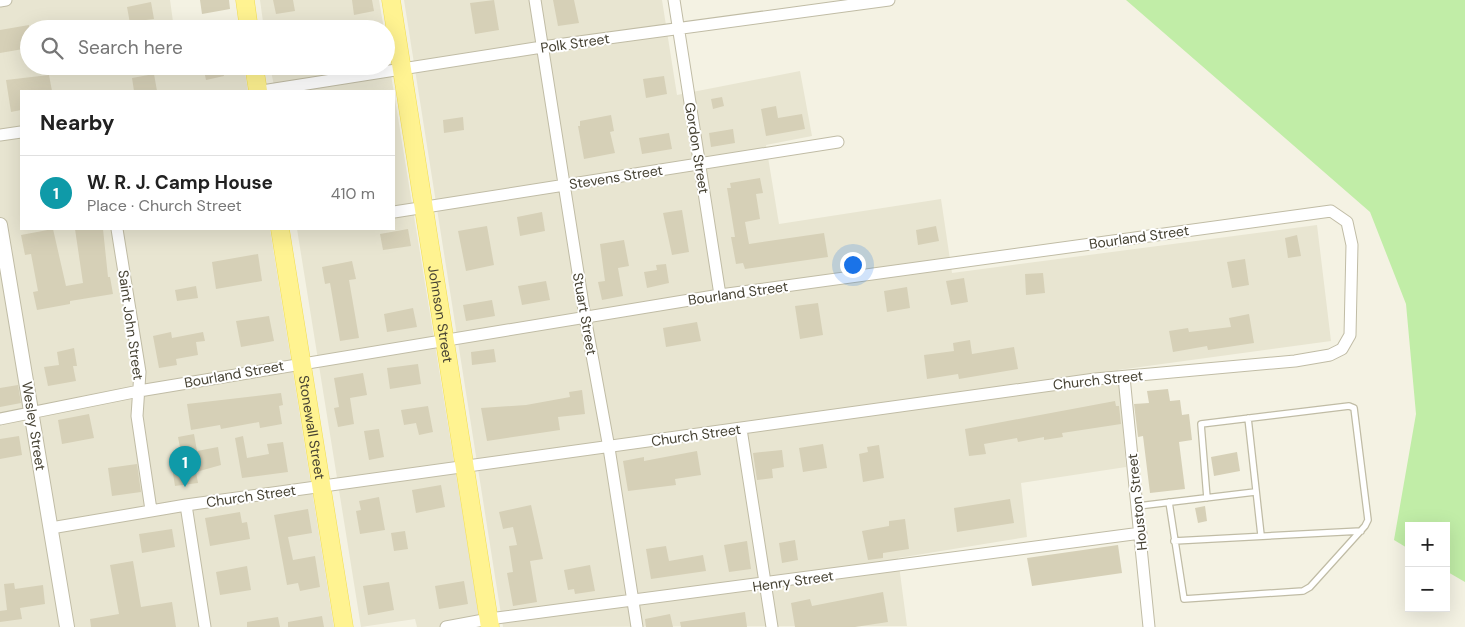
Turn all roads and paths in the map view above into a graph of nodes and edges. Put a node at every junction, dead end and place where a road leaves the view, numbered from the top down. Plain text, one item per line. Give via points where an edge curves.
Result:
1 (6, 0) edge
2 (244, 0) edge
3 (391, 0) edge
4 (535, 0) edge
5 (674, 0) edge
6 (889, 0) edge
7 (0, 1) edge
8 (807, 5) edge
9 (247, 20) edge
10 (394, 20) edge
11 (395, 25) edge
12 (679, 29) junction
13 (542, 47) junction
14 (402, 69) junction
15 (395, 70) edge
16 (255, 75) edge
17 (364, 75) edge
18 (258, 90) edge
19 (268, 90) edge
20 (20, 132) edge
21 (0, 135) edge
22 (838, 142) dead end
23 (700, 164) junction
24 (564, 185) junction
25 (424, 207) junction
26 (395, 212) edge
27 (0, 225) edge
28 (117, 230) edge
29 (283, 230) edge
30 (720, 295) junction
31 (585, 316) junction
32 (444, 340) junction
33 (1342, 349) joint
34 (301, 363) junction
35 (1124, 377) junction
36 (139, 391) junction
37 (32, 413) junction
38 (1248, 418) junction
39 (0, 420) edge
40 (741, 429) junction
41 (610, 448) junction
42 (464, 467) junction
43 (322, 486) junction
44 (1256, 492) junction
45 (1208, 498) junction
46 (1169, 502) junction
47 (186, 505) junction
48 (1138, 506) junction
49 (151, 510) junction
50 (51, 528) junction
51 (1361, 531) junction
52 (1141, 533) junction
53 (1261, 535) junction
54 (1174, 541) junction
55 (766, 584) junction
56 (633, 602) junction
57 (490, 623) edge
58 (67, 627) edge
59 (205, 627) edge
60 (344, 627) edge
61 (446, 627) edge
62 (637, 627) edge
63 (772, 627) edge
64 (1149, 627) edge

1 - 7 street
2 - 9 main road
3 - 10 main road, Johnson Street
4 - 13 street, Stuart Street
5 - 12 street, Gordon Street
6 - 8 street, Polk Street
8 - 12 street, Polk Street
11 - 14 main road, Johnson Street
12 - 13 street, Polk Street
12 - 23 street, Gordon Street
13 - 14 street, Polk Street
13 - 24 street, Stuart Street
14 - 15 street, Polk Street
14 - 25 main road, Johnson Street
16 - 18 main road
17 - 19 street, Polk Street
20 - 21 street
22 - 23 street, Stevens Street
23 - 24 street, Stevens Street
23 - 30 street, Gordon Street
24 - 25 street, Stevens Street
24 - 31 street, Stuart Street
25 - 26 street, Stevens Street
25 - 32 main road, Johnson Street
27 - 37 street, Wesley Street
28 - 36 street, Saint John Street via 140,372
29 - 34 main road, Stonewall Street
30 - 31 street, Bourland Street
30 - 33 street, Bourland Street via 1331,212 1347,222 1352,245 1350,335
31 - 32 street, Bourland Street
31 - 41 street, Stuart Street
32 - 34 street, Bourland Street
32 - 42 main road, Johnson Street
33 - 35 street, Church Street via 1330,355 1295,360
34 - 36 street, Bourland Street
34 - 43 main road, Stonewall Street
35 - 40 street, Church Street
35 - 48 street, Houston Street
36 - 37 street, Bourland Street
36 - 49 street, Saint John Street via 137,416
37 - 39 street, Bourland Street
37 - 50 street, Wesley Street
38 - 44 lane
38 - 45 lane via 1201,424
38 - 51 lane via 1354,408 1368,520
40 - 41 street, Church Street
40 - 55 street
41 - 42 street, Church Street
41 - 56 street, Stuart Street
42 - 43 street, Church Street
42 - 57 main road, Johnson Street
43 - 47 street, Church Street
43 - 60 main road, Stonewall Street
44 - 45 lane
44 - 53 lane
45 - 46 lane
46 - 48 lane
46 - 54 lane
47 - 49 street, Church Street
47 - 59 street
48 - 52 street, Houston Street
49 - 50 street, Church Street
50 - 58 street, Wesley Street
51 - 53 lane
51 - 54 lane via 1303,591 1188,599 1182,595
52 - 55 street, Henry Street
52 - 64 street, Houston Street
53 - 54 lane
55 - 56 street, Henry Street
55 - 63 street
56 - 57 street, Henry Street
56 - 62 street, Stuart Street
57 - 61 street, Henry Street

